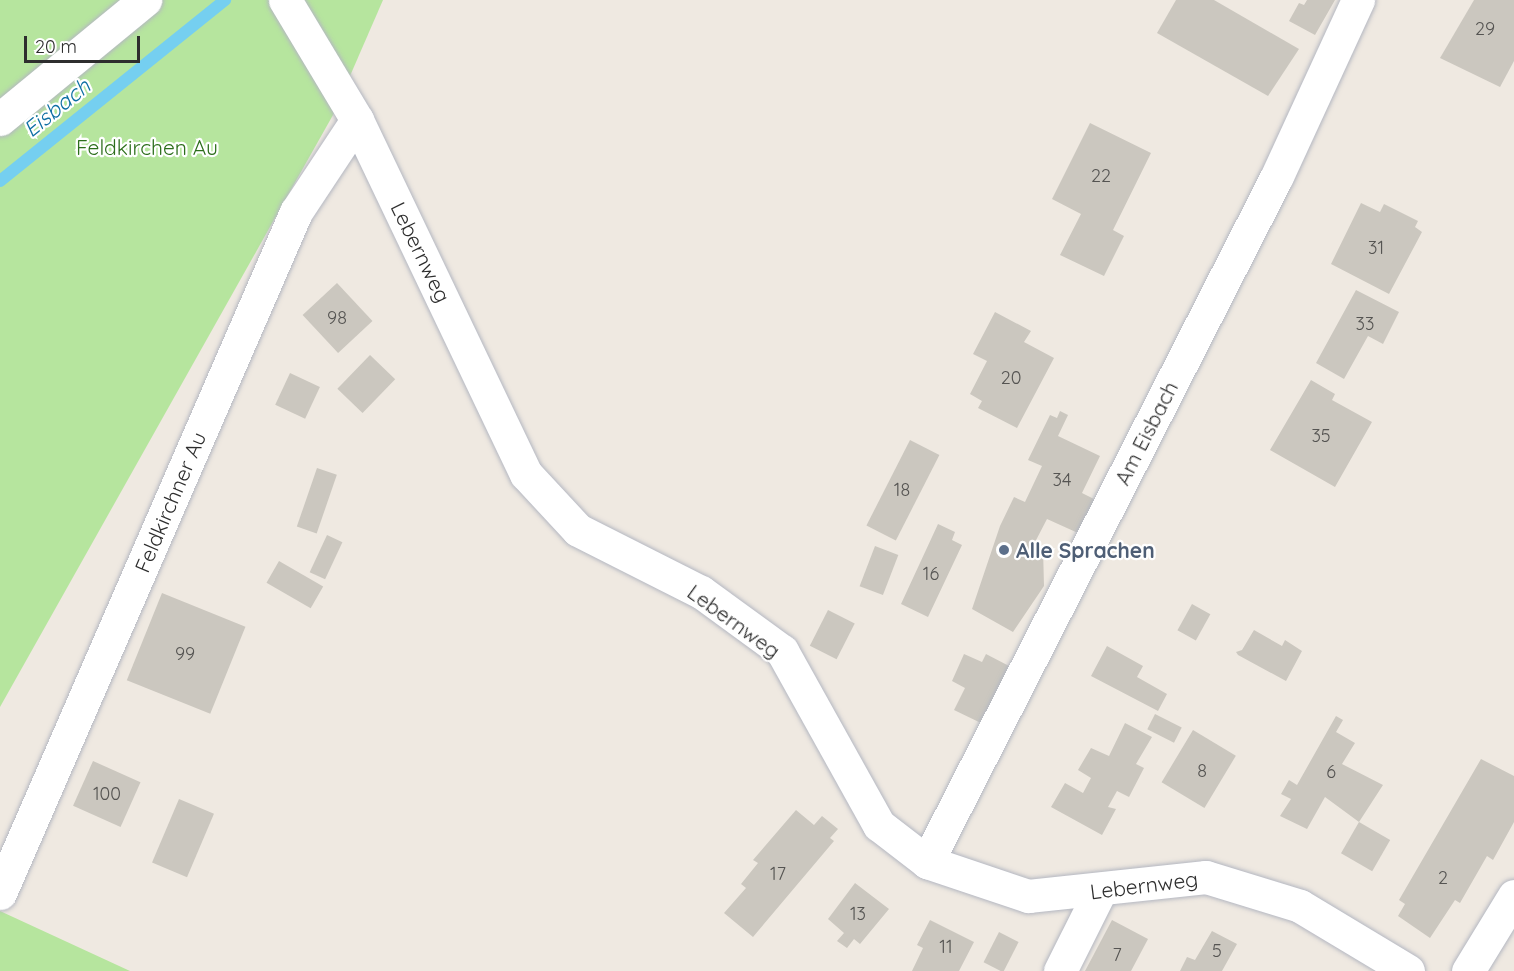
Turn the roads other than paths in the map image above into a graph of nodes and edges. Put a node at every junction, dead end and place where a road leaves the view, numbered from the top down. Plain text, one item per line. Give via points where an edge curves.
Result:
1 (145, 0) edge
2 (285, 0) edge
3 (1358, 0) edge
4 (0, 119) edge
5 (357, 120) junction
6 (927, 862) junction
7 (1100, 891) junction
8 (0, 894) edge
9 (1514, 896) edge
10 (1060, 971) edge
11 (1408, 971) edge
12 (1468, 971) edge

1 - 4 street
2 - 5 street, Lebernweg
3 - 6 street, Am Eisbach via 1278,176
5 - 6 street, Lebernweg via 526,474 578,530 701,592 782,651 879,825
5 - 8 street, Feldkirchner Au via 296,212
6 - 7 street, Lebernweg via 1028,897
7 - 10 street
7 - 11 street, Lebernweg via 1206,876 1300,906
9 - 12 street

